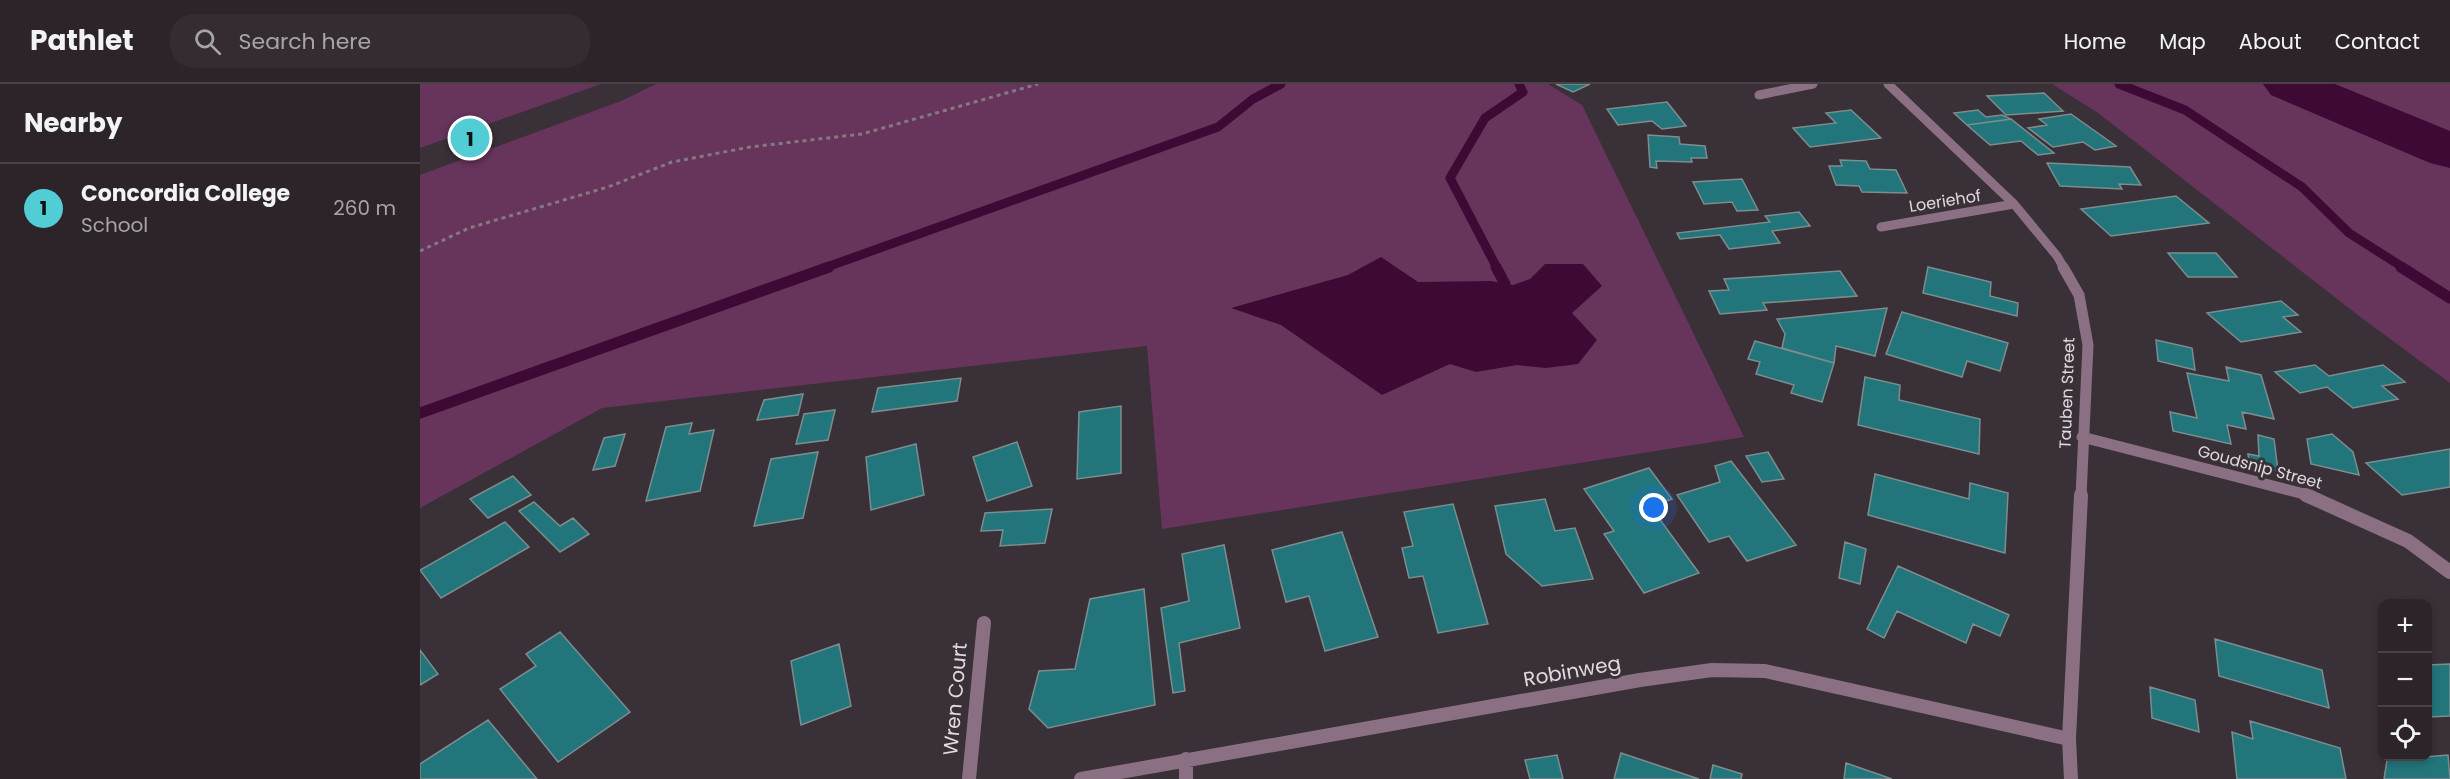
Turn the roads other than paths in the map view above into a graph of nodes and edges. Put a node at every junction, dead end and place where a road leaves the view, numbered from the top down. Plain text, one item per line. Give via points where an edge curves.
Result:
1 (1813, 84) edge
2 (1888, 84) edge
3 (1759, 95) dead end
4 (2014, 204) junction
5 (1881, 226) dead end
6 (2082, 436) junction
7 (2450, 572) edge
8 (984, 622) dead end
9 (2069, 739) junction
10 (1186, 759) junction
11 (969, 779) edge
12 (1080, 779) edge
13 (1186, 779) edge
14 (2071, 779) edge

1 - 3 street
2 - 4 street, Tauben Street
4 - 5 street, Loeriehof
4 - 6 street, Tauben Street via 2057,256 2079,295 2088,345
6 - 7 street, Goudsnip Street via 2315,497 2408,541
6 - 9 street, Tauben Street
8 - 11 street, Wren Court
9 - 10 street, Robinweg via 1765,671 1712,670
9 - 14 street, Tauben Street
10 - 12 street, Robinweg
10 - 13 street

